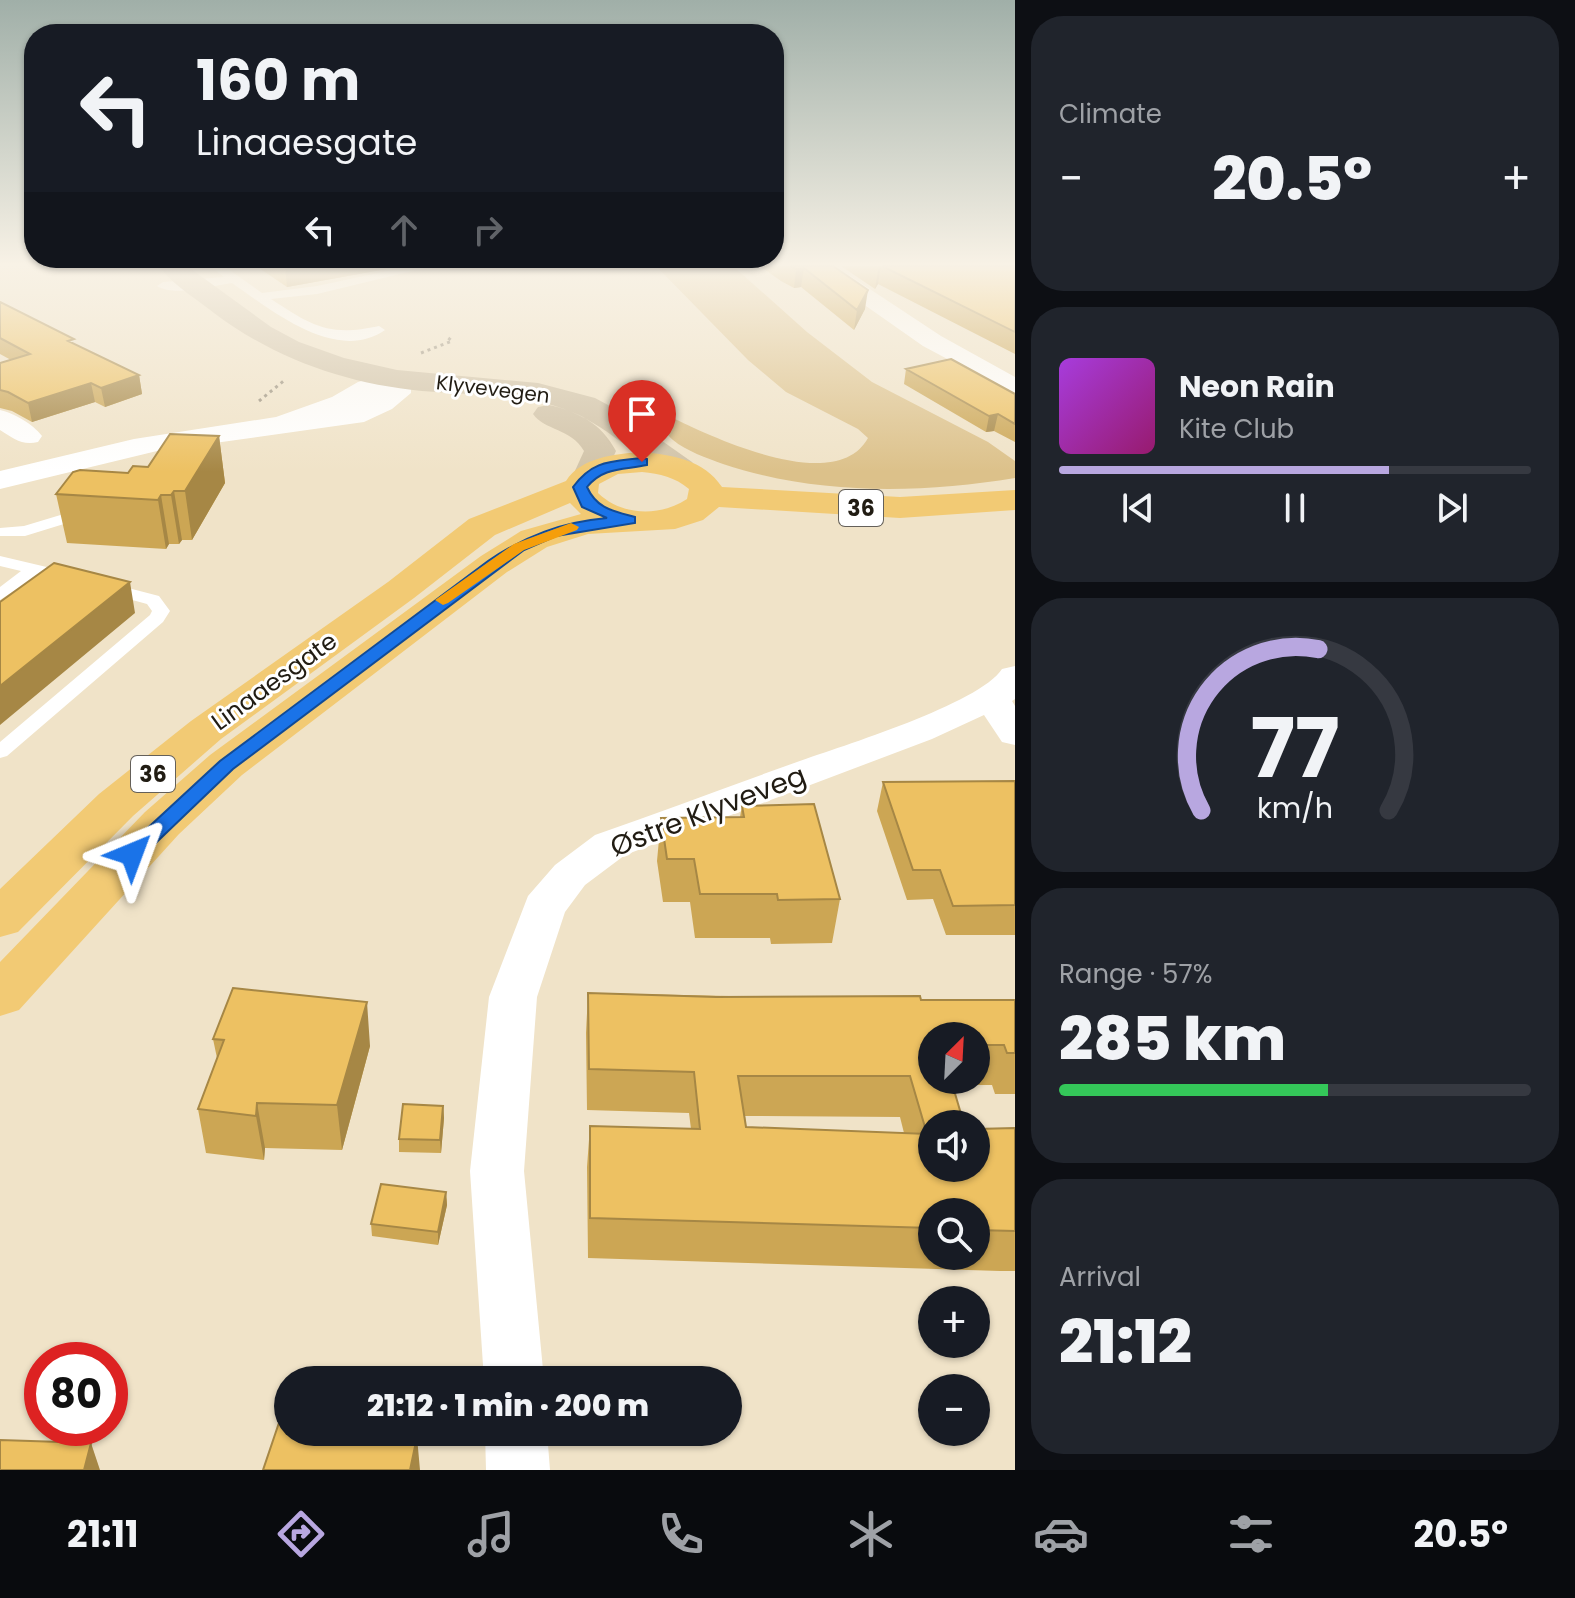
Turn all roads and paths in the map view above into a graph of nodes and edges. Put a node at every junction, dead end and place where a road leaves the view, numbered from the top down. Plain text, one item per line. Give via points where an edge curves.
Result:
1 (238, 335) edge
2 (266, 335) edge
3 (318, 335) edge
4 (361, 335) edge
5 (922, 335) edge
6 (398, 386) junction
7 (367, 387) junction
8 (1015, 387) edge
9 (0, 418) edge
10 (281, 425) junction
11 (28, 436) dead end
12 (680, 469) junction
13 (0, 480) edge
14 (585, 480) junction
15 (707, 496) junction
16 (1015, 500) edge
17 (97, 508) edge
18 (630, 520) junction
19 (5, 532) dead end
20 (0, 561) edge
21 (35, 569) junction
22 (0, 595) edge
23 (1007, 703) edge
24 (0, 752) edge
25 (0, 919) edge
26 (0, 996) edge
27 (513, 1366) edge
28 (517, 1446) edge
29 (518, 1470) edge

1 - 7 main road, Klyvevegen via 249,349 302,371
2 - 6 main road, Klyvevegen
3 - 4 lane
5 - 8 street
6 - 7 main road, Klyvevegen
6 - 10 street via 358,416
6 - 12 main road, Klyvevegen via 525,391 582,404 617,422
6 - 14 main road, Klyvevegen via 572,423 596,441 600,451
7 - 10 street via 341,403
9 - 11 street
10 - 13 street via 123,449
12 - 14 highway, Linaaesgate / 36 via 622,463
12 - 15 highway via 701,481
14 - 18 highway, Linaaesgate / 36 via 587,504
14 - 25 highway, Linaaesgate / 36 via 482,527 206,730 116,805
15 - 16 highway, 36 via 859,508
15 - 18 highway, Linaaesgate / 36 via 704,504 683,516
17 - 19 lane via 49,525
18 - 26 highway, Linaaesgate / 36 via 566,528 534,539 388,641 226,765 162,823
20 - 21 lane
21 - 22 lane
21 - 24 lane via 153,600 161,611
23 - 27 street, Østre Klyveveg via 610,845 570,875 544,907 513,997 498,1156
28 - 29 street

